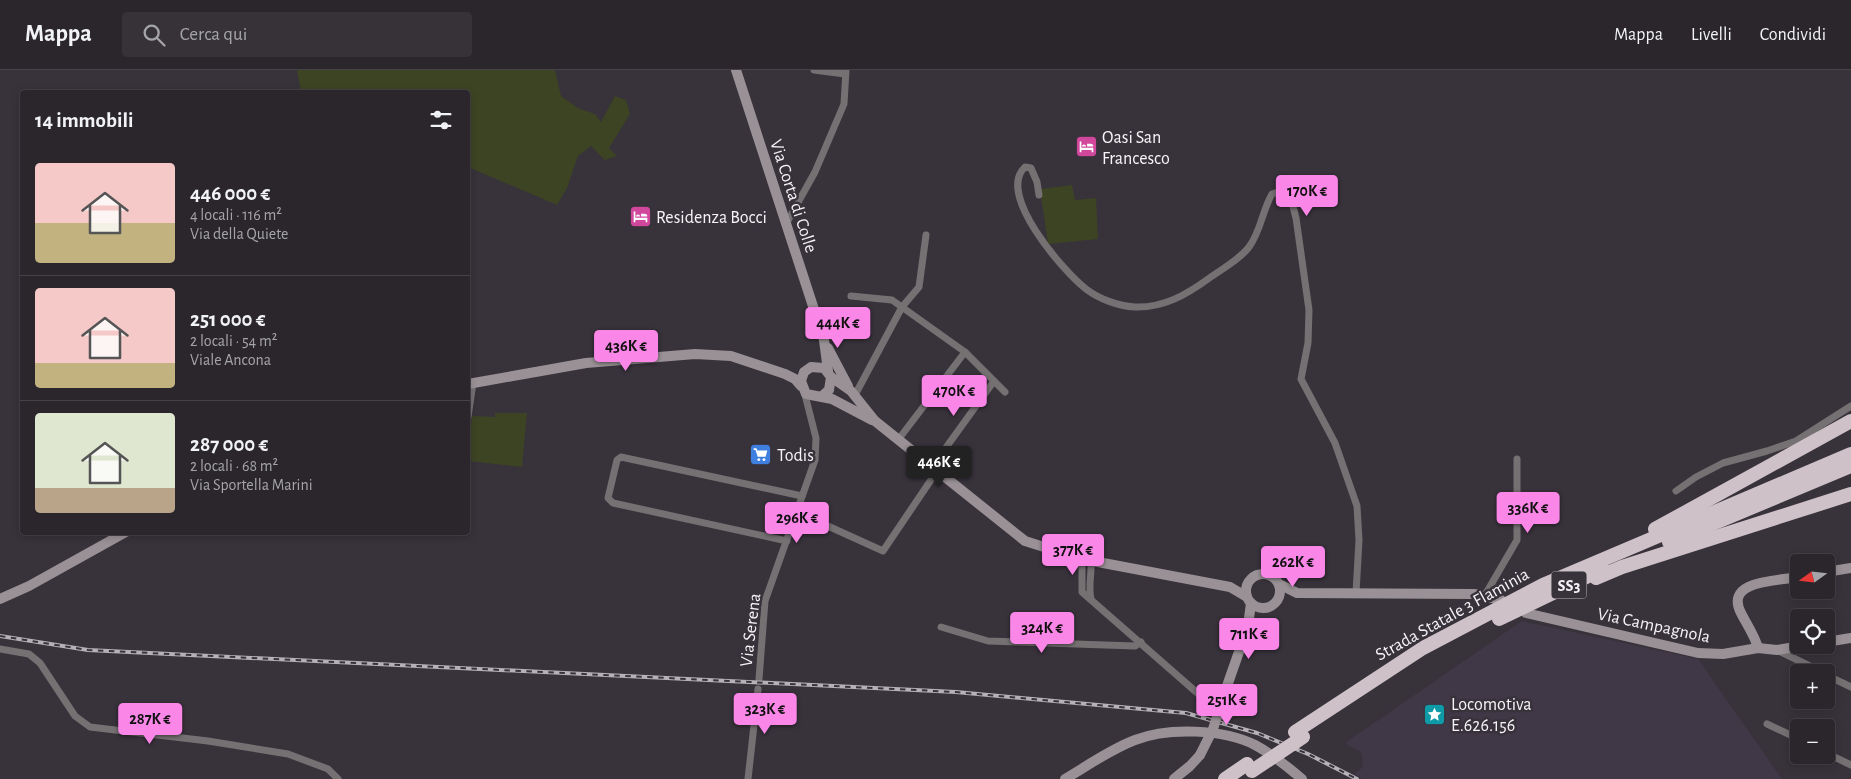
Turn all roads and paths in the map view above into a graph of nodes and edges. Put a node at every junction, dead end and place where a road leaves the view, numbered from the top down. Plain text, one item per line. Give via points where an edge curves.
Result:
1 (736, 70) edge
2 (814, 70) edge
3 (846, 72) edge
4 (1039, 195) dead end
5 (786, 224) junction
6 (926, 235) dead end
7 (851, 296) dead end
8 (902, 307) junction
9 (823, 336) junction
10 (965, 352) junction
11 (814, 366) junction
12 (804, 372) junction
13 (785, 374) junction
14 (829, 374) junction
15 (994, 381) junction
16 (470, 383) edge
17 (803, 389) junction
18 (1005, 392) dead end
19 (855, 396) junction
20 (820, 397) junction
21 (1851, 406) edge
22 (852, 410) junction
23 (809, 414) junction
24 (875, 421) junction
25 (1851, 421) edge
26 (898, 440) junction
27 (1851, 454) edge
28 (1517, 459) dead end
29 (1851, 466) edge
30 (935, 469) junction
31 (1676, 491) dead end
32 (1851, 494) edge
33 (802, 496) junction
34 (797, 512) junction
35 (121, 535) edge
36 (787, 541) junction
37 (1087, 559) junction
38 (1112, 564) junction
39 (1851, 568) edge
40 (1835, 571) edge
41 (1091, 578) junction
42 (1790, 579) edge
43 (1247, 584) junction
44 (1279, 584) junction
45 (1542, 585) junction
46 (1230, 587) junction
47 (1557, 590) junction
48 (1296, 593) junction
49 (1356, 593) junction
50 (1485, 595) junction
51 (0, 599) edge
52 (1091, 600) junction
53 (1249, 600) junction
54 (1501, 600) dead end
55 (1276, 602) junction
56 (1261, 608) junction
57 (1526, 613) dead end
58 (1248, 626) junction
59 (941, 627) dead end
60 (1851, 638) edge
61 (1835, 641) edge
62 (1141, 642) junction
63 (1758, 648) junction
64 (1790, 648) edge
65 (0, 649) edge
66 (1777, 650) junction
67 (1806, 664) edge
68 (759, 679) dead end
69 (1835, 679) edge
70 (1851, 687) edge
71 (758, 689) dead end
72 (1227, 719) dead end
73 (1767, 724) dead end
74 (1299, 734) junction
75 (1790, 735) edge
76 (1835, 757) edge
77 (1851, 765) edge
78 (1246, 771) edge
79 (338, 779) edge
80 (748, 779) edge
81 (1065, 779) edge
82 (1174, 779) edge
83 (1225, 779) edge
84 (1302, 779) edge

1 - 5 main road, Via Corta di Colle
2 - 3 street
3 - 5 street via 844,104 815,172
4 - 49 street via 1031,168 1025,167 1019,172 1018,190 1030,223 1050,250 1085,288 1096,295 1121,305 1144,307 1181,297 1230,264 1253,241 1272,194 1282,191 1290,195 1309,310 1308,344 1301,379 1335,444 1357,506
5 - 9 main road, Via Corta di Colle
6 - 8 street via 919,287
7 - 8 street via 892,300
8 - 10 street
8 - 19 street
9 - 11 main road, Via Corta di Colle
9 - 14 main road, Via Corta di Colle
9 - 19 main road
10 - 15 street
10 - 26 street
11 - 12 main road
11 - 14 main road
12 - 13 main road
12 - 17 main road
13 - 16 main road via 731,356 695,354 586,363
13 - 17 main road
14 - 19 main road
14 - 20 main road via 829,390
15 - 18 street
15 - 30 street
17 - 20 main road via 810,396
17 - 23 street, Via Serena
19 - 22 main road via 857,407
19 - 24 main road
20 - 22 main road
20 - 23 street via 812,403
21 - 31 street via 1796,440 1767,452 1723,463
22 - 24 main road
23 - 33 street, Via Serena via 817,448
24 - 26 main road
25 - 45 highway via 1638,538 1576,565
26 - 30 main road
27 - 45 highway, Strada Statale 3 Flaminia / SS3
28 - 50 street via 1517,540
29 - 47 highway, Strada Statale 3 Flaminia / SS3
30 - 34 street via 883,551
30 - 37 main road via 1018,537 1050,550
32 - 47 highway
33 - 34 street, Via Serena
33 - 36 street via 621,456 617,460 608,498 613,503
34 - 36 street, Via Serena
35 - 51 main road
36 - 68 street, Via Serena via 765,601
37 - 38 main road
37 - 41 street
37 - 52 street via 1082,592
38 - 41 street
38 - 46 main road
39 - 40 main road
41 - 52 street
42 - 63 main road via 1740,590 1738,606
43 - 44 main road via 1260,574 1271,576
43 - 46 main road
43 - 53 main road
44 - 48 main road
44 - 55 main road via 1280,594
45 - 74 highway, Strada Statale 3 Flaminia / SS3 via 1416,652
46 - 53 main road
47 - 74 highway, Strada Statale 3 Flaminia / SS3 via 1433,653
48 - 49 main road
48 - 55 main road
49 - 50 main road
50 - 54 main road
52 - 62 street
53 - 56 main road
53 - 58 main road
55 - 56 main road
56 - 58 main road
57 - 63 main road, Via Campagnola via 1698,653 1723,654
58 - 82 main road, bridge via 1200,755
59 - 62 street via 994,642 1135,646
60 - 61 main road
62 - 72 street
63 - 66 main road, Via Campagnola
64 - 66 main road, Via Campagnola
65 - 79 street via 29,654 40,663 75,716 90,727 288,754 328,769
66 - 67 street
69 - 70 street
71 - 80 street, Via Serena
73 - 75 street
74 - 78 highway, Strada Statale 3 Flaminia / SS3, bridge
76 - 77 street
78 - 83 highway, Strada Statale 3 Flaminia / SS3
81 - 84 main road via 1134,740 1160,733 1195,732 1234,738 1257,746

